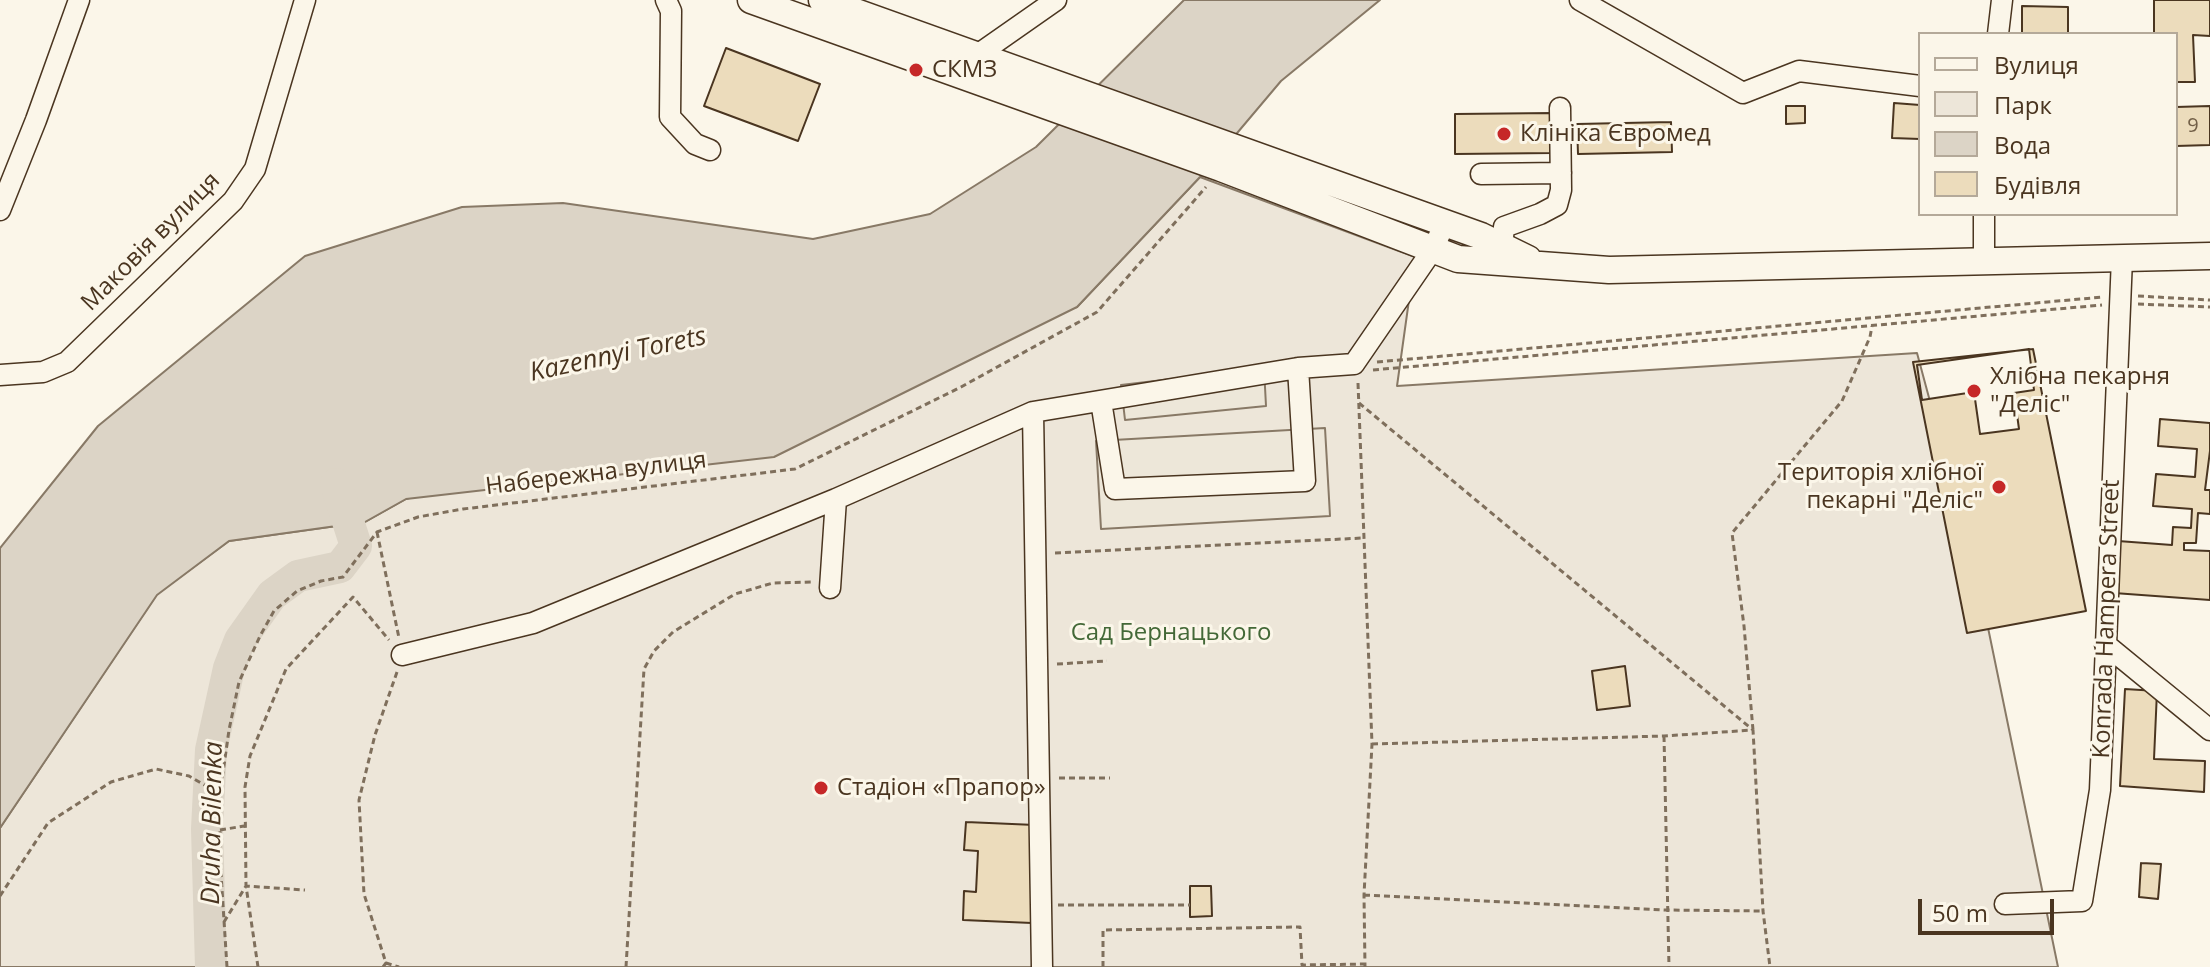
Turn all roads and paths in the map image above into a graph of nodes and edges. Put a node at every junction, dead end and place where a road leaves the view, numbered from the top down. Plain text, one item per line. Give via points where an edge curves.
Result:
1 (79, 0) edge
2 (305, 0) edge
3 (666, 0) edge
4 (751, 0) edge
5 (822, 0) edge
6 (1056, 0) edge
7 (1580, 0) edge
8 (2002, 0) edge
9 (1998, 32) edge
10 (972, 67) junction
11 (1918, 86) edge
12 (1029, 88) junction
13 (1560, 108) dead end
14 (710, 150) dead end
15 (1221, 168) junction
16 (1561, 173) junction
17 (1481, 174) dead end
18 (0, 210) edge
19 (1984, 216) edge
20 (1445, 223) junction
21 (1502, 247) junction
22 (1433, 249) junction
23 (2210, 256) edge
24 (2122, 258) junction
25 (1984, 261) junction
26 (1542, 266) junction
27 (2121, 299) junction
28 (2210, 300) edge
29 (2210, 307) edge
30 (1872, 326) junction
31 (1298, 368) junction
32 (1361, 369) junction
33 (4, 375) edge
34 (1101, 401) junction
35 (1359, 403) junction
36 (1033, 412) junction
37 (836, 499) junction
38 (377, 532) junction
39 (1364, 538) junction
40 (1035, 554) junction
41 (830, 584) joint
42 (2105, 644) junction
43 (402, 655) junction
44 (1107, 661) dead end
45 (1037, 665) junction
46 (1753, 730) junction
47 (2210, 730) edge
48 (1664, 736) junction
49 (1372, 744) junction
50 (1039, 778) junction
51 (1110, 778) dead end
52 (219, 793) junction
53 (244, 826) junction
54 (220, 830) junction
55 (246, 886) junction
56 (305, 890) dead end
57 (1364, 895) junction
58 (0, 896) edge
59 (2005, 904) dead end
60 (1041, 905) junction
61 (1190, 905) dead end
62 (1666, 910) junction
63 (1763, 911) junction
64 (224, 922) junction
65 (386, 966) edge
66 (1302, 966) edge
67 (1365, 966) edge
68 (227, 967) edge
69 (258, 967) edge
70 (399, 967) edge
71 (626, 967) edge
72 (1042, 967) edge
73 (1103, 967) edge
74 (1669, 967) edge
75 (1770, 967) edge

1 - 18 street
2 - 33 street, Маковія вулиця via 255,169 233,201 67,362 43,372
3 - 14 street via 671,11 670,117 695,144
4 - 10 main road
5 - 10 main road
6 - 10 street
7 - 11 street via 1743,93 1799,71
8 - 9 street
10 - 12 main road
12 - 15 main road
12 - 20 main road via 1255,155
13 - 16 street
15 - 22 main road
15 - 38 path, Набережна вулиця via 1097,312 795,469 463,509
16 - 17 street
16 - 21 street via 1557,205 1504,227
19 - 25 street
20 - 21 main road
20 - 22 street
21 - 26 main road
22 - 26 main road via 1458,259
22 - 32 street
23 - 24 main road
24 - 25 main road
24 - 27 street, Konrada Hampera Street
25 - 26 main road via 1609,270
27 - 28 path
27 - 29 path
27 - 30 path
27 - 32 path
27 - 42 street, Konrada Hampera Street
30 - 32 path
30 - 46 path via 1842,401 1732,533
31 - 32 street
31 - 34 street
31 - 34 street via 1305,481 1115,489
32 - 35 path
34 - 36 street
35 - 39 path
35 - 46 path
36 - 37 street
36 - 40 street
37 - 41 street
37 - 43 street via 533,623
38 - 43 path
38 - 52 path via 343,577 297,591 274,611 239,682
39 - 40 path
39 - 49 path
40 - 45 street
41 - 71 path via 773,583 735,594 673,632 644,669
42 - 47 street
42 - 59 street, Konrada Hampera Street via 2100,790 2082,901
43 - 53 path via 353,597 302,650 286,669 250,756
43 - 65 path via 359,800 364,894
44 - 45 path
45 - 50 street
46 - 48 path
46 - 63 path
48 - 49 path
48 - 62 path
49 - 57 path
50 - 51 path
50 - 60 street
52 - 54 path
52 - 58 path via 189,776 156,769 111,782 48,823
53 - 54 path
53 - 55 path
54 - 64 path
55 - 56 path
55 - 64 path
55 - 69 path
57 - 62 path
57 - 67 path
60 - 61 path
60 - 72 street
62 - 63 path
62 - 74 path
63 - 75 path
64 - 68 path
65 - 70 path
66 - 67 path
66 - 73 path via 1300,927 1103,930

